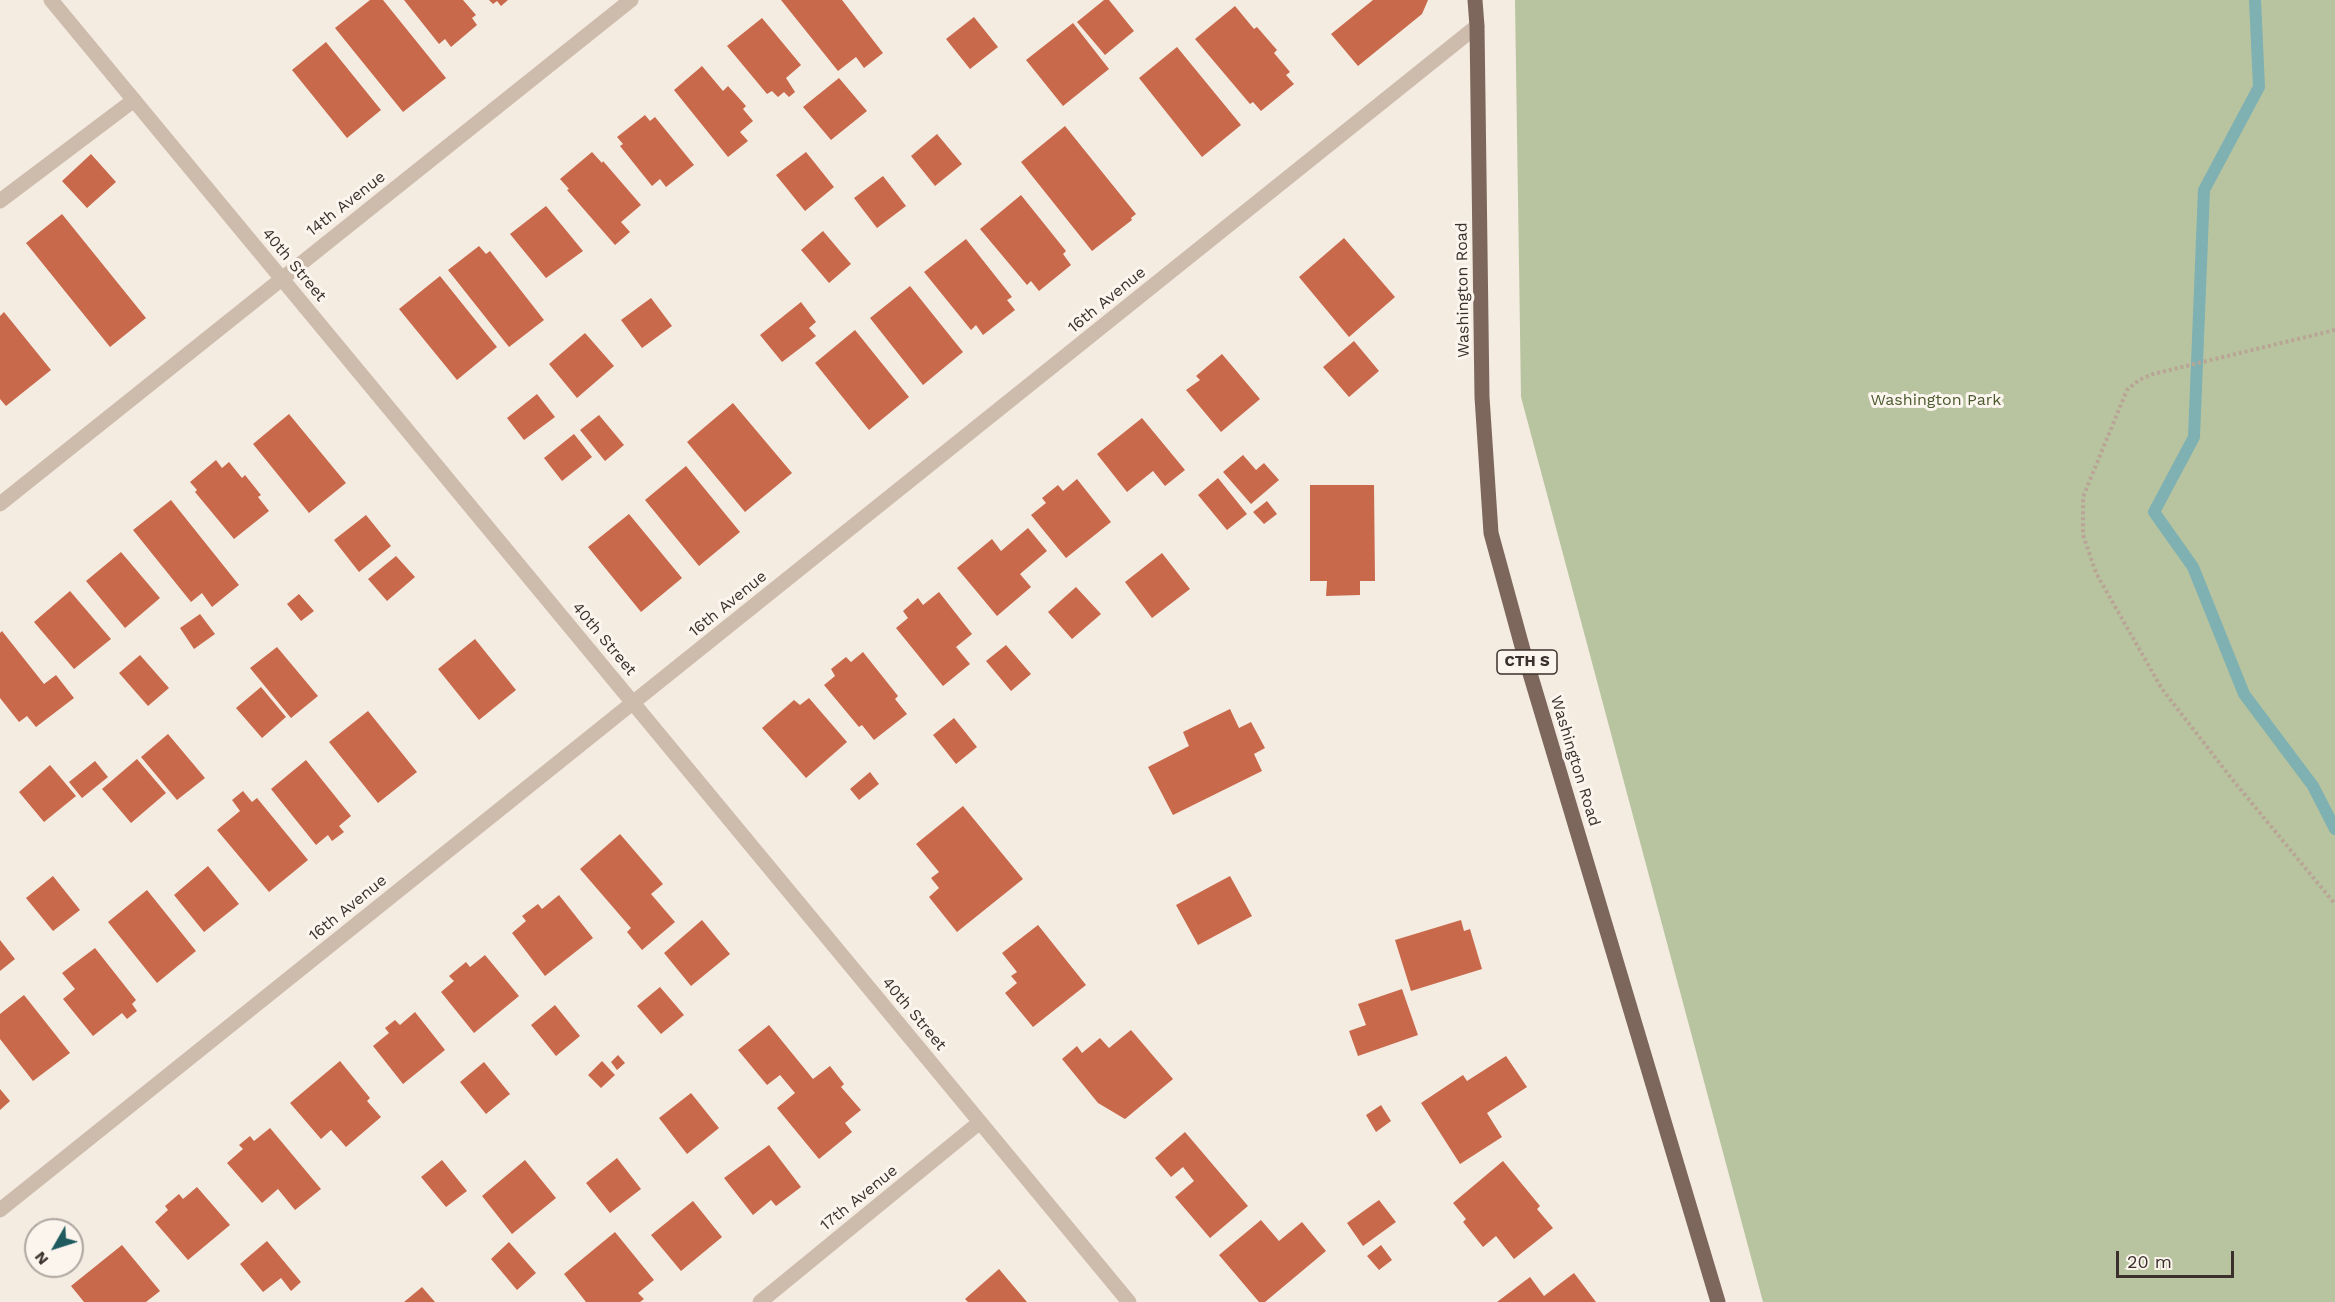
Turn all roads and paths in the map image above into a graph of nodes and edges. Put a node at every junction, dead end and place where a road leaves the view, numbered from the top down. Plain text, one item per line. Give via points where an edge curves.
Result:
1 (51, 0) edge
2 (631, 0) edge
3 (1475, 0) edge
4 (1478, 26) junction
5 (134, 100) junction
6 (0, 201) edge
7 (282, 278) junction
8 (2335, 330) edge
9 (0, 504) edge
10 (633, 703) junction
11 (2335, 904) edge
12 (980, 1122) junction
13 (0, 1210) edge
14 (760, 1302) edge
15 (1129, 1302) edge
16 (1718, 1302) edge

1 - 5 street, 40th Street
2 - 7 street, 14th Avenue
3 - 4 main road, Washington Road / CTH S
4 - 10 street, 16th Avenue
4 - 16 main road, Washington Road / CTH S via 1482,397 1491,533
5 - 6 street
5 - 7 street, 40th Street
7 - 9 street, 14th Avenue
7 - 10 street, 40th Street
8 - 11 path via 2146,377 2127,390 2083,497 2083,535 2096,573 2162,688
10 - 12 street, 40th Street
10 - 13 street, 16th Avenue
12 - 14 street, 17th Avenue
12 - 15 street, 40th Street

